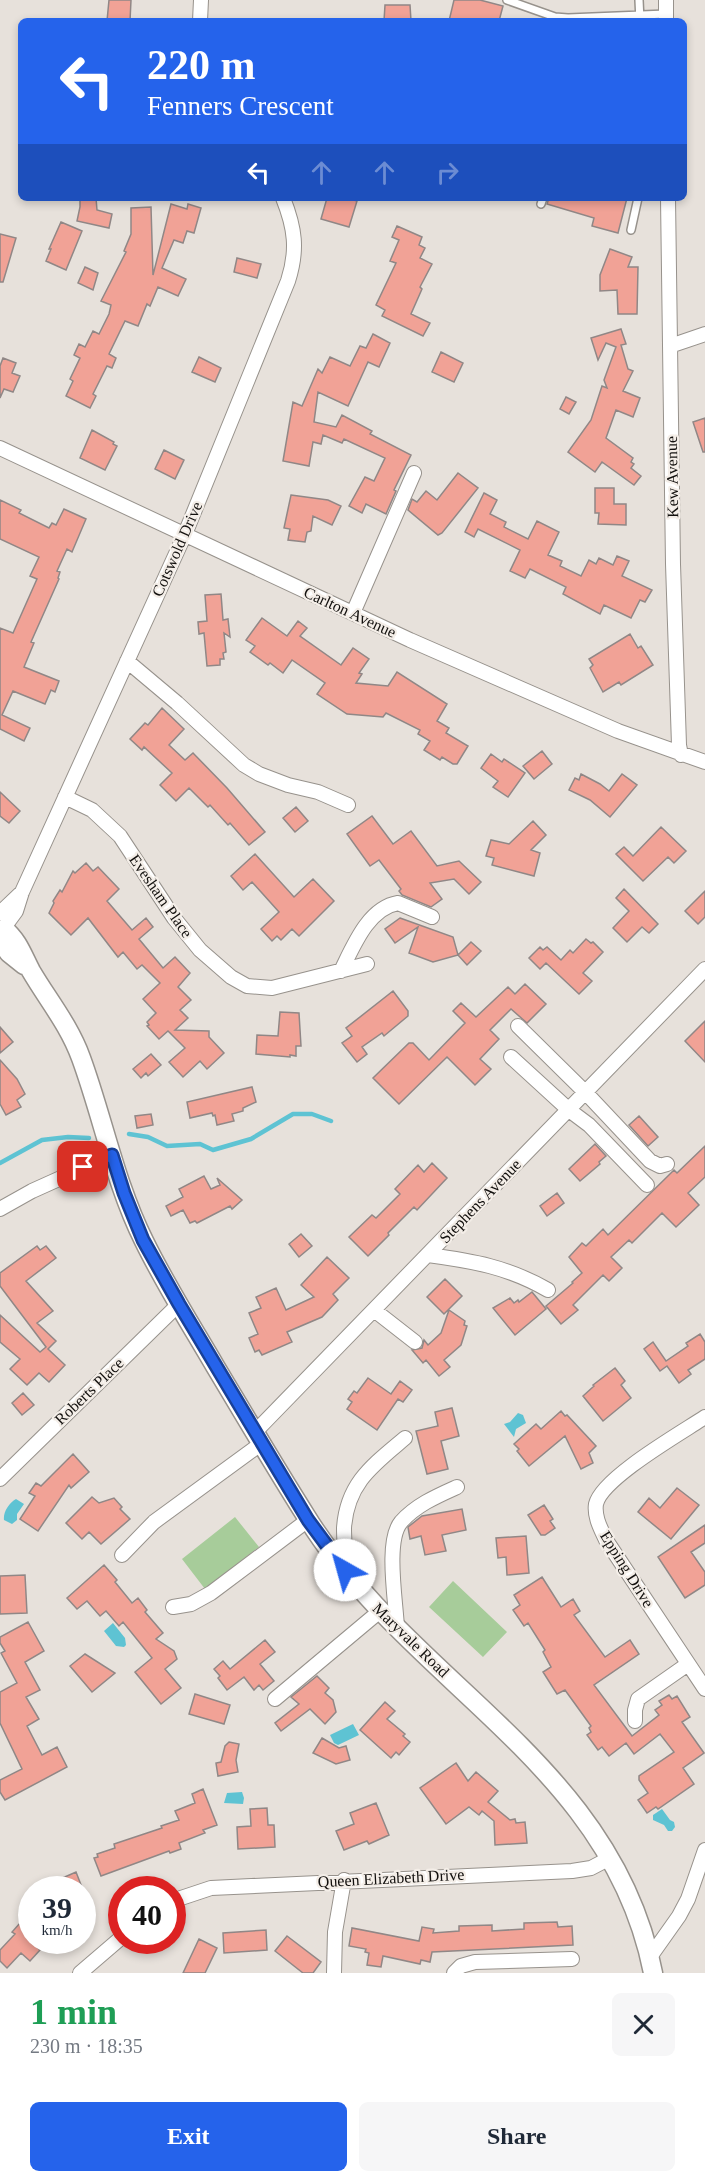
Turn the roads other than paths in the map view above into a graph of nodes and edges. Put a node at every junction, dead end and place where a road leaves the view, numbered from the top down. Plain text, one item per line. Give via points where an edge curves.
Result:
1 (201, 0) edge
2 (507, 0) edge
3 (639, 0) edge
4 (666, 12) edge
5 (200, 18) edge
6 (552, 18) edge
7 (640, 18) edge
8 (284, 201) edge
9 (637, 201) edge
10 (668, 201) edge
11 (631, 230) dead end
12 (705, 334) edge
13 (670, 346) junction
14 (0, 448) edge
15 (414, 473) dead end
16 (184, 534) junction
17 (353, 613) junction
18 (127, 661) junction
19 (681, 755) junction
20 (705, 762) edge
21 (65, 797) junction
22 (348, 805) dead end
23 (432, 917) dead end
24 (2, 927) edge
25 (367, 964) dead end
26 (705, 969) edge
27 (341, 971) junction
28 (518, 1026) dead end
29 (511, 1057) dead end
30 (586, 1093) junction
31 (569, 1110) junction
32 (112, 1155) junction
33 (667, 1164) dead end
34 (646, 1185) dead end
35 (0, 1209) edge
36 (428, 1255) junction
37 (548, 1290) dead end
38 (179, 1304) junction
39 (374, 1310) junction
40 (415, 1342) dead end
41 (705, 1417) edge
42 (258, 1438) junction
43 (405, 1438) dead end
44 (0, 1479) edge
45 (457, 1487) dead end
46 (308, 1520) junction
47 (122, 1555) dead end
48 (345, 1570) junction
49 (173, 1606) dead end
50 (380, 1611) junction
51 (397, 1628) junction
52 (688, 1664) junction
53 (705, 1689) edge
54 (275, 1699) dead end
55 (635, 1720) dead end
56 (705, 1850) edge
57 (610, 1858) junction
58 (344, 1880) junction
59 (186, 1896) edge
60 (108, 1949) edge
61 (572, 1959) dead end
62 (651, 1965) edge
63 (80, 1973) edge
64 (334, 1973) edge
65 (454, 1973) edge

1 - 5 street
2 - 6 lane
3 - 7 lane
4 - 7 lane
8 - 16 street, Cotswold Drive via 296,248 292,270
9 - 11 lane
10 - 13 street, Kew Avenue
12 - 13 street
13 - 19 street, Kew Avenue
14 - 16 street, Carlton Avenue
15 - 17 street
16 - 17 street, Carlton Avenue
16 - 18 street, Cotswold Drive
17 - 19 street, Carlton Avenue via 618,731
18 - 21 street, Cotswold Drive
18 - 22 street via 244,765 259,774
19 - 20 street, Carlton Avenue
21 - 24 street, Cotswold Drive via 16,911
21 - 27 street, Evesham Place via 92,810 120,836 174,918 200,950 231,978 247,986 272,988
23 - 27 street via 398,903 388,904 365,927
24 - 32 street, Maryvale Road via 9,953 30,969 67,1027
25 - 27 street, Evesham Place
26 - 30 street, Stephens Avenue
28 - 30 street
29 - 31 street
30 - 31 street, Stephens Avenue
30 - 33 street via 650,1161 660,1166
31 - 34 street via 589,1125
31 - 36 street, Stephens Avenue
32 - 35 street
32 - 38 street, Maryvale Road via 143,1240
36 - 37 street via 487,1264
36 - 39 street, Stephens Avenue
38 - 42 street, Maryvale Road
38 - 44 street, Roberts Place
39 - 40 street
39 - 42 street, Stephens Avenue
41 - 52 street, Epping Drive via 620,1473 596,1504 606,1540
42 - 46 street, Maryvale Road
42 - 47 street, Stephens Avenue via 154,1522
43 - 48 street via 373,1465 354,1490 346,1512
45 - 51 street via 423,1503 398,1527 392,1551
46 - 48 street, Maryvale Road
46 - 49 street via 211,1593 190,1604
48 - 50 street, Maryvale Road
50 - 51 street, Maryvale Road
50 - 54 street
51 - 57 street, Maryvale Road via 543,1768 576,1807
52 - 53 street, Epping Drive
52 - 55 street via 638,1699
56 - 62 street via 688,1899
57 - 58 street, Queen Elizabeth Drive via 591,1868 572,1871
57 - 62 street, Maryvale Road via 631,1900
58 - 59 street, Queen Elizabeth Drive via 211,1888
58 - 64 street via 335,1932
60 - 63 street
61 - 65 street via 475,1962

